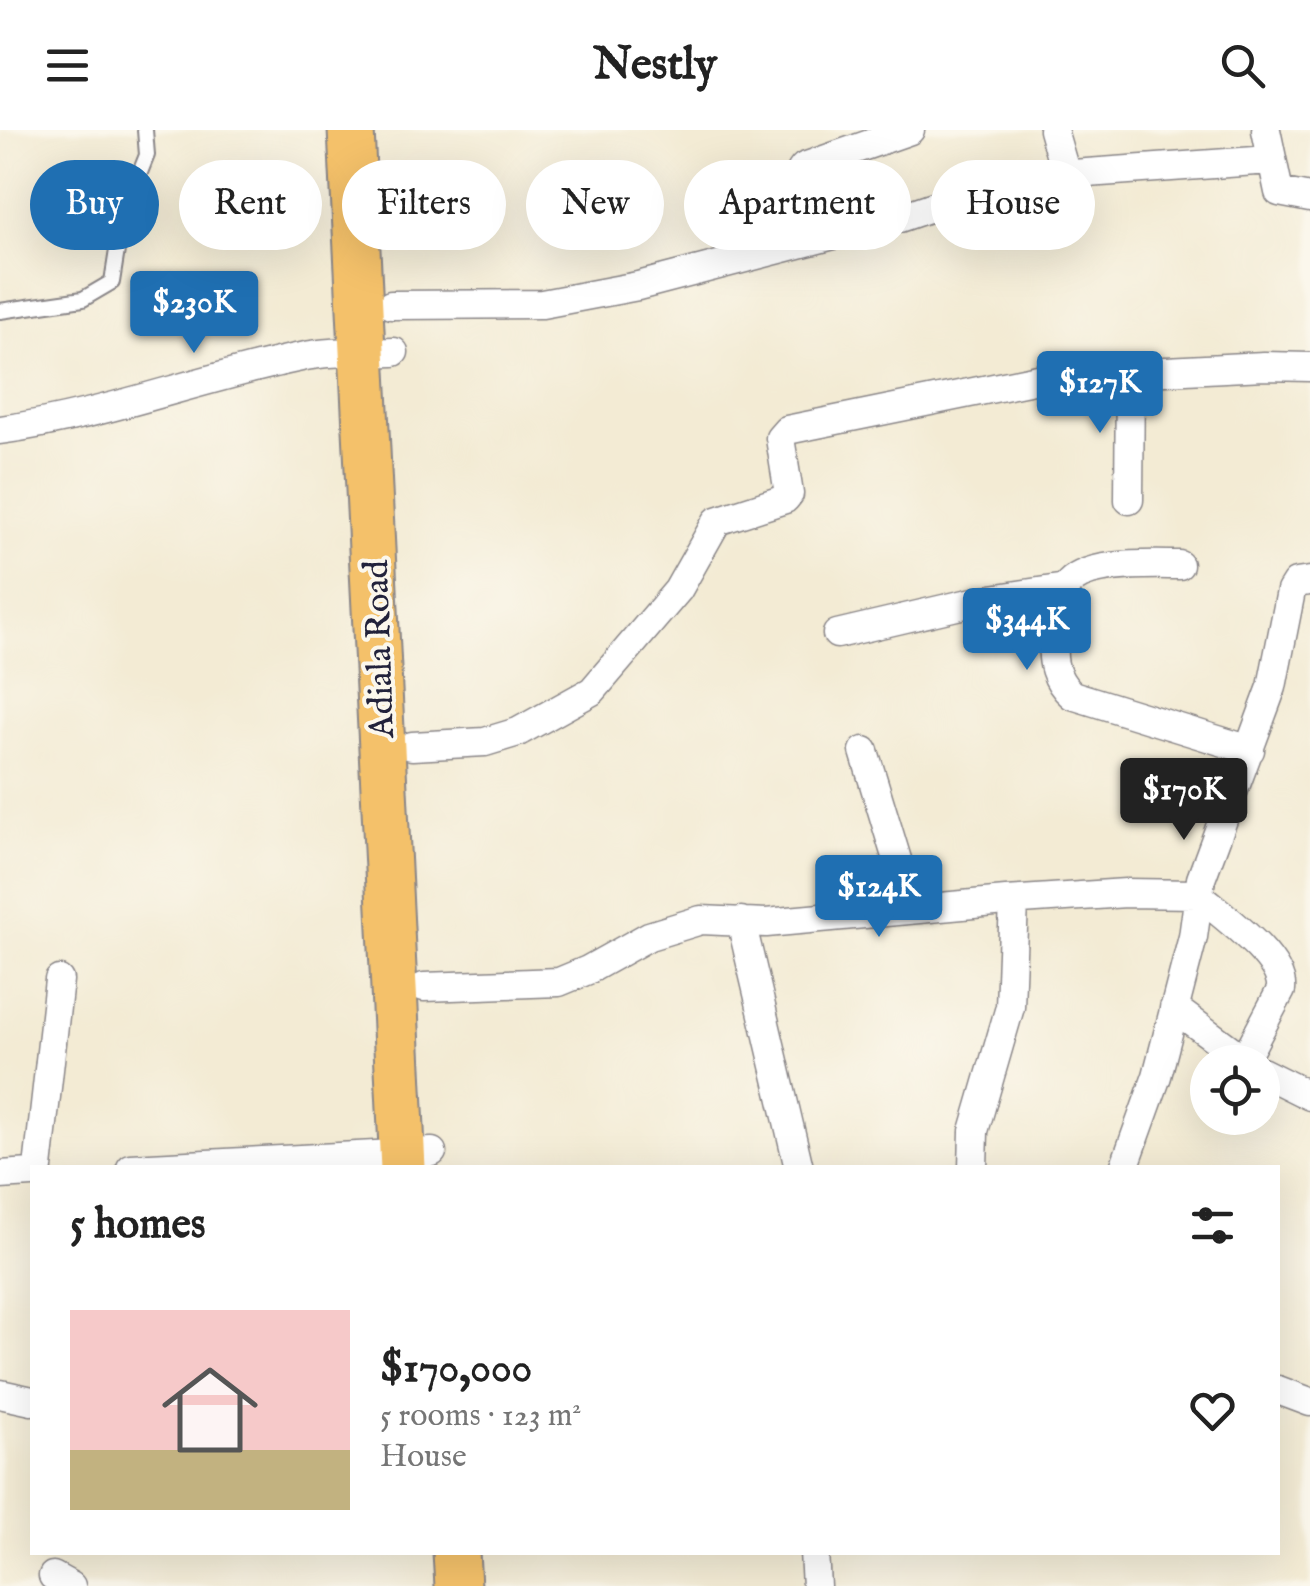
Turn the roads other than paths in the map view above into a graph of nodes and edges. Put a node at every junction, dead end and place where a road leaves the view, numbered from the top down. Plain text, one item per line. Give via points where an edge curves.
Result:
1 (145, 130) edge
2 (351, 130) edge
3 (381, 130) edge
4 (910, 130) edge
5 (1054, 130) edge
6 (1266, 130) edge
7 (824, 160) edge
8 (1062, 160) edge
9 (1270, 160) junction
10 (1095, 173) edge
11 (1310, 198) edge
12 (770, 250) edge
13 (391, 304) junction
14 (0, 311) edge
15 (379, 352) junction
16 (1310, 367) edge
17 (1130, 373) junction
18 (0, 430) edge
19 (1129, 500) dead end
20 (1179, 564) dead end
21 (1310, 581) edge
22 (1066, 588) junction
23 (837, 634) dead end
24 (412, 746) junction
25 (1250, 750) junction
26 (864, 751) dead end
27 (1197, 894) junction
28 (1014, 900) junction
29 (912, 909) junction
30 (742, 920) junction
31 (59, 980) dead end
32 (424, 987) junction
33 (1174, 1008) junction
34 (1224, 1045) edge
35 (1259, 1045) edge
36 (1280, 1080) edge
37 (1310, 1096) edge
38 (417, 1160) edge
39 (38, 1165) edge
40 (238, 1165) edge
41 (798, 1165) edge
42 (972, 1165) edge
43 (1125, 1165) edge
44 (30, 1173) edge
45 (0, 1175) edge
46 (1280, 1391) edge
47 (0, 1394) edge
48 (30, 1401) edge
49 (1310, 1402) edge
50 (426, 1555) edge
51 (456, 1555) edge
52 (814, 1555) edge
53 (428, 1586) edge
54 (458, 1586) edge
55 (816, 1586) edge

1 - 14 lane via 147,155 126,193 112,282 82,299
2 - 15 main road, Adiala Road
3 - 13 main road, Adiala Road
4 - 7 street
5 - 8 street
6 - 9 street
9 - 10 street
9 - 11 street via 1281,195
12 - 13 street via 542,304
13 - 15 main road, Adiala Road
15 - 18 street via 305,356 52,423
15 - 24 main road, Adiala Road
15 - 38 main road, Adiala Road
16 - 17 street
17 - 19 street
17 - 24 street via 1048,377 787,430 780,438 789,494 717,521 678,590 592,690 518,732 485,742
20 - 22 street via 1092,571
21 - 25 street via 1291,591 1272,687
22 - 23 street
22 - 25 street via 1053,648 1060,684 1072,695
24 - 32 main road, Adiala Road
25 - 27 street
26 - 29 street
27 - 28 street
27 - 33 street
27 - 35 street via 1273,962 1283,979
28 - 29 street
28 - 42 street via 1010,1008 974,1132
29 - 30 street via 766,924
30 - 32 street via 701,920 649,936 559,982
30 - 41 street
31 - 39 street
32 - 38 main road, Adiala Road
33 - 34 street
33 - 43 street
36 - 37 street
38 - 40 street
44 - 45 street
46 - 49 street
47 - 48 street
50 - 53 main road
51 - 54 main road
52 - 55 street

